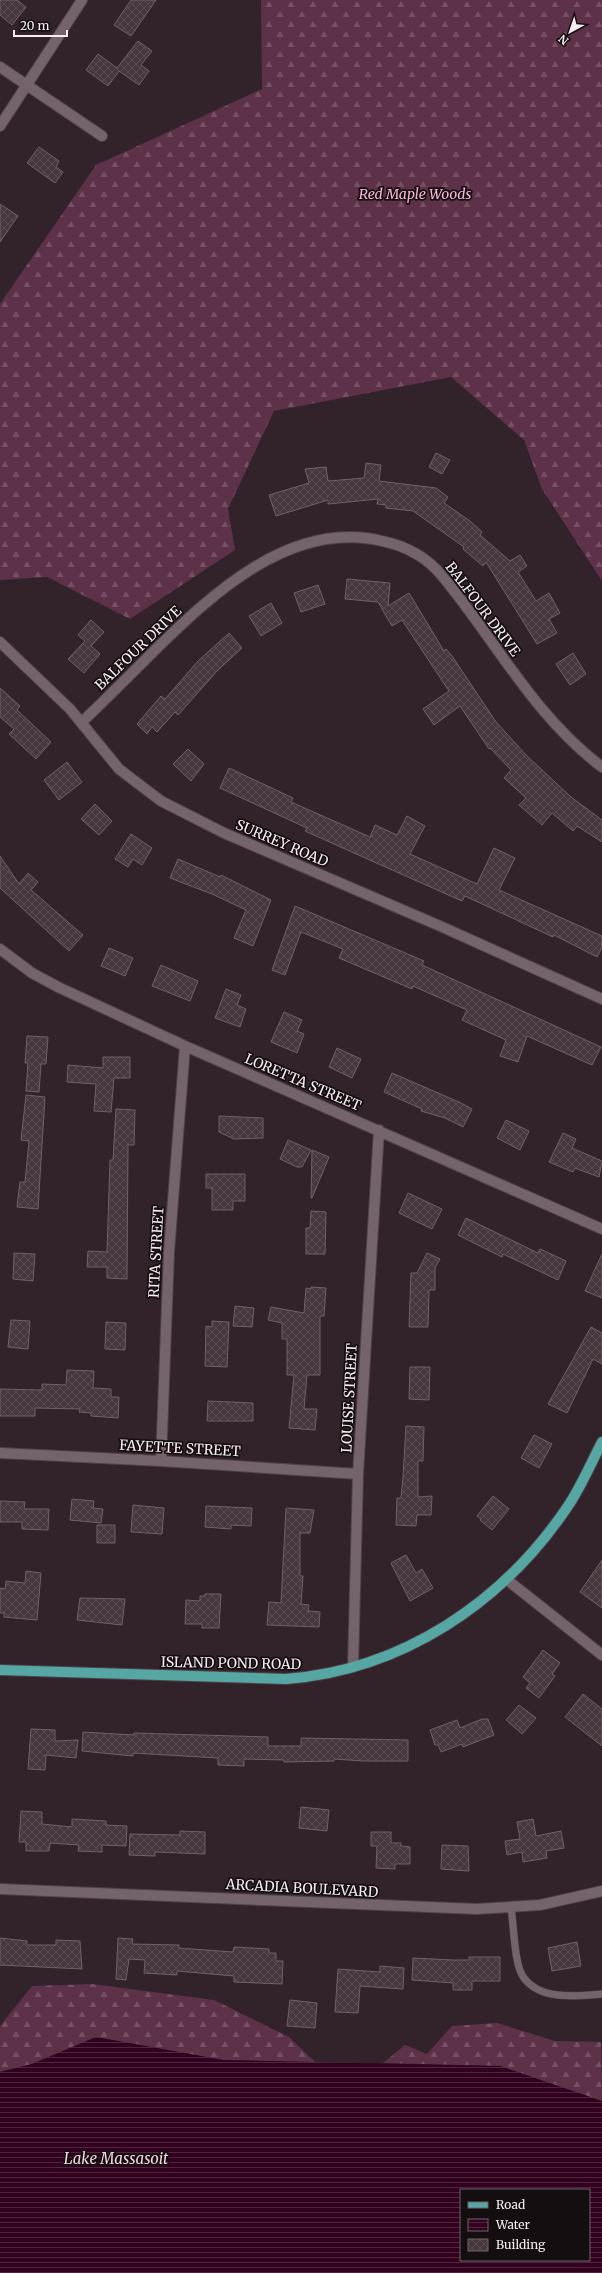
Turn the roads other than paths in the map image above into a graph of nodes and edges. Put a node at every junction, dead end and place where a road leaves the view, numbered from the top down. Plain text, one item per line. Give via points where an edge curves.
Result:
1 (82, 0) edge
2 (0, 67) edge
3 (27, 85) junction
4 (0, 126) edge
5 (102, 136) dead end
6 (0, 642) edge
7 (82, 722) junction
8 (602, 767) edge
9 (0, 949) edge
10 (0, 953) edge
11 (602, 999) edge
12 (185, 1046) junction
13 (379, 1130) junction
14 (602, 1229) edge
15 (602, 1442) edge
16 (0, 1453) edge
17 (161, 1460) junction
18 (358, 1474) junction
19 (506, 1579) junction
20 (602, 1655) edge
21 (353, 1667) junction
22 (0, 1670) edge
23 (0, 1889) edge
24 (602, 1891) edge
25 (512, 1908) junction
26 (602, 1994) edge

1 - 3 street
2 - 3 street
3 - 4 street
3 - 5 street
6 - 7 street, SURREY ROAD
7 - 8 street, BALFOUR DRIVE via 196,610 239,576 269,560 313,542 338,537 361,537 404,548 434,567 538,706 576,745
7 - 11 street, SURREY ROAD via 119,769 151,795 172,807 224,834 440,926
9 - 10 street
9 - 12 street, LORETTA STREET via 50,983
12 - 13 street, LORETTA STREET
12 - 17 street, RITA STREET via 169,1252
13 - 14 street, LORETTA STREET
13 - 18 street, LOUISE STREET
15 - 19 main road, ISLAND POND ROAD via 568,1506 533,1551
16 - 17 street, FAYETTE STREET
17 - 18 street, FAYETTE STREET
18 - 21 street, LOUISE STREET
19 - 20 street
19 - 21 main road, ISLAND POND ROAD via 476,1607 433,1635 387,1656
21 - 22 main road, ISLAND POND ROAD via 312,1677 286,1679
23 - 25 street, ARCADIA BOULEVARD via 436,1908
24 - 25 street, ARCADIA BOULEVARD via 540,1905
25 - 26 lane via 516,1955 523,1978 551,1995 565,1997

